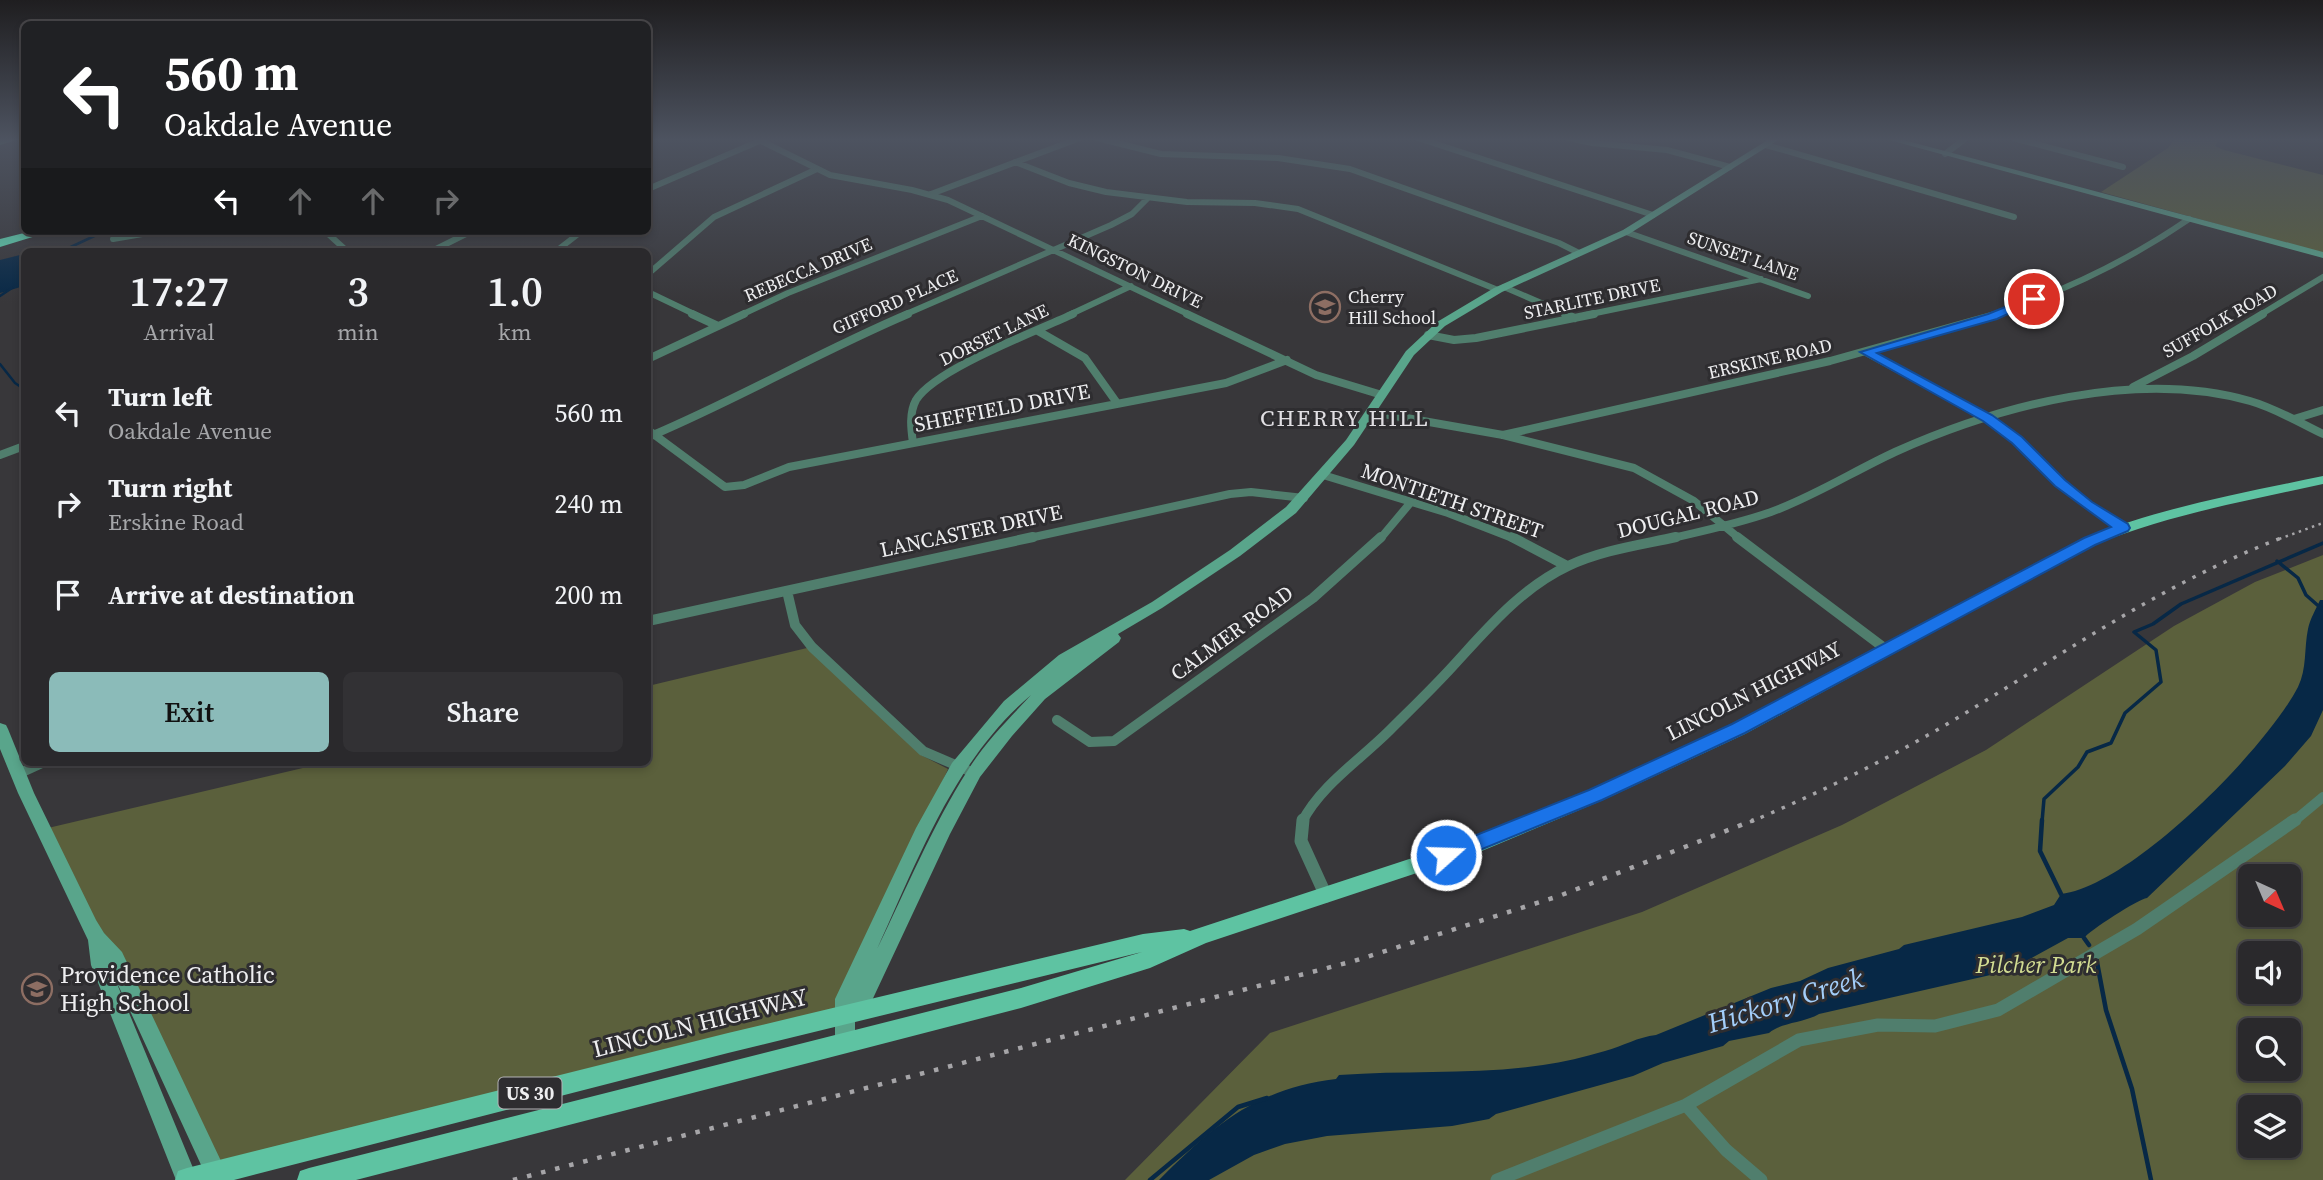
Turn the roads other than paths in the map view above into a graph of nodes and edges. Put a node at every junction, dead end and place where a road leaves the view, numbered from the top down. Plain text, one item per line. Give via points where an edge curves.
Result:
1 (765, 193) edge
2 (926, 193) edge
3 (1122, 193) edge
4 (1416, 193) edge
5 (1586, 193) edge
6 (1688, 193) edge
7 (1934, 193) edge
8 (2092, 193) edge
9 (931, 194) joint
10 (1148, 198) junction
11 (1653, 215) junction
12 (982, 216) junction
13 (2014, 216) dead end
14 (2189, 219) junction
15 (1626, 232) junction
16 (21, 234) edge
17 (28, 235) edge
18 (136, 235) edge
19 (329, 235) edge
20 (464, 235) edge
21 (577, 235) edge
22 (113, 239) dead end
23 (0, 241) edge
24 (344, 248) edge
25 (438, 248) edge
26 (560, 248) edge
27 (1056, 250) junction
28 (1579, 253) junction
29 (2323, 255) edge
30 (651, 271) edge
31 (2323, 277) edge
32 (1761, 279) junction
33 (1131, 286) junction
34 (1501, 289) junction
35 (651, 293) edge
36 (1808, 296) dead end
37 (1575, 318) junction
38 (718, 326) junction
39 (1038, 331) junction
40 (1427, 335) junction
41 (1866, 352) junction
42 (651, 358) edge
43 (1287, 360) junction
44 (2130, 389) junction
45 (1382, 395) junction
46 (1116, 403) junction
47 (2323, 410) edge
48 (1372, 412) junction
49 (1988, 418) junction
50 (2294, 419) junction
51 (651, 433) edge
52 (2323, 433) edge
53 (651, 434) edge
54 (1503, 435) junction
55 (914, 443) junction
56 (21, 447) edge
57 (0, 455) edge
58 (1323, 475) junction
59 (2323, 480) edge
60 (1304, 498) junction
61 (1411, 502) junction
62 (1726, 526) junction
63 (2123, 528) junction
64 (1567, 566) junction
65 (787, 591) junction
66 (651, 620) edge
67 (1887, 650) junction
68 (1057, 720) dead end
69 (0, 729) edge
70 (35, 766) edge
71 (966, 770) junction
72 (18, 774) junction
73 (2323, 797) edge
74 (1326, 896) junction
75 (1200, 936) junction
76 (97, 939) junction
77 (846, 1016) junction
78 (845, 1044) junction
79 (1686, 1105) junction
80 (217, 1176) edge
81 (327, 1177) edge
82 (187, 1180) edge
83 (309, 1180) edge
84 (1497, 1180) edge
85 (1761, 1180) edge

1 - 30 street via 714,217
2 - 9 street, KINGSTON DRIVE
3 - 10 street
4 - 28 street
5 - 11 street
6 - 11 street
7 - 13 street
8 - 14 street
9 - 12 street, KINGSTON DRIVE
10 - 27 street, GIFFORD PLACE via 1122,220
10 - 34 street via 1298,209
11 - 15 street
12 - 27 street, KINGSTON DRIVE
12 - 38 street, REBECCA DRIVE via 788,293
14 - 29 street
14 - 41 street, ERSKINE ROAD via 2076,282 1993,316
15 - 28 street
15 - 32 street, SUNSET LANE
16 - 23 highway
17 - 23 highway
18 - 22 street
19 - 24 street
20 - 25 street
21 - 26 street
27 - 33 street, KINGSTON DRIVE
27 - 51 street, GIFFORD PLACE via 839,343 720,406
28 - 34 street
31 - 44 street, SUFFOLK ROAD
32 - 36 street, SUNSET LANE
32 - 37 street, STARLITE DRIVE
33 - 39 street, DORSET LANE
33 - 43 street, KINGSTON DRIVE
34 - 37 street
34 - 40 street
35 - 38 street
37 - 40 street, STARLITE DRIVE via 1476,338
38 - 42 street, REBECCA DRIVE
39 - 46 street via 1085,358
39 - 55 street, DORSET LANE via 929,385 909,419
40 - 45 street
41 - 49 street
41 - 54 street, ERSKINE ROAD
43 - 45 street, KINGSTON DRIVE via 1316,375
43 - 46 street, SHEFFIELD DRIVE via 1226,383
44 - 49 street, DOUGAL ROAD
44 - 50 street, DOUGAL ROAD via 2214,393
45 - 48 street
46 - 55 street, SHEFFIELD DRIVE
47 - 50 street
48 - 54 street
48 - 58 street
49 - 62 street, DOUGAL ROAD via 1896,452 1773,511
49 - 63 street via 2060,483
50 - 52 street, DOUGAL ROAD
53 - 55 street, SHEFFIELD DRIVE via 724,487 744,485 789,467
54 - 62 street via 1634,468 1694,501
56 - 57 street
58 - 60 street
58 - 61 street, MONTIETH STREET
59 - 63 main road, LINCOLN HIGHWAY / US 30
60 - 65 street, LANCASTER DRIVE via 1264,492 1230,494
60 - 71 street via 1256,538 1074,667
61 - 64 street, MONTIETH STREET via 1520,541
61 - 68 street, CALMER ROAD via 1391,529 1307,604 1114,741 1098,746 1086,742
62 - 64 street, DOUGAL ROAD via 1600,554
62 - 67 street via 1769,564
63 - 67 main road, LINCOLN HIGHWAY / US 30
64 - 74 street, DOUGAL ROAD via 1517,599 1388,733 1316,799 1302,821 1301,841
65 - 66 street, LANCASTER DRIVE
65 - 71 street via 795,625 812,647 923,751
67 - 74 main road, LINCOLN HIGHWAY / US 30 via 1739,729 1596,795 1470,847
69 - 72 street
70 - 72 street
71 - 77 street via 942,833 861,1003
72 - 76 street
73 - 79 street via 2285,829 2137,929 1998,1010 1934,1026 1878,1025 1798,1040
74 - 75 main road, LINCOLN HIGHWAY / US 30
75 - 77 main road, LINCOLN HIGHWAY / US 30 via 1143,943
75 - 78 main road, LINCOLN HIGHWAY / US 30 via 1150,959 1082,981
76 - 80 street via 115,958
76 - 82 street via 100,965
77 - 78 street
77 - 80 main road, LINCOLN HIGHWAY / US 30
78 - 81 main road, LINCOLN HIGHWAY / US 30
79 - 84 street
79 - 85 street via 1726,1150
80 - 82 main road, US 30
81 - 83 main road, LINCOLN HIGHWAY / US 30

